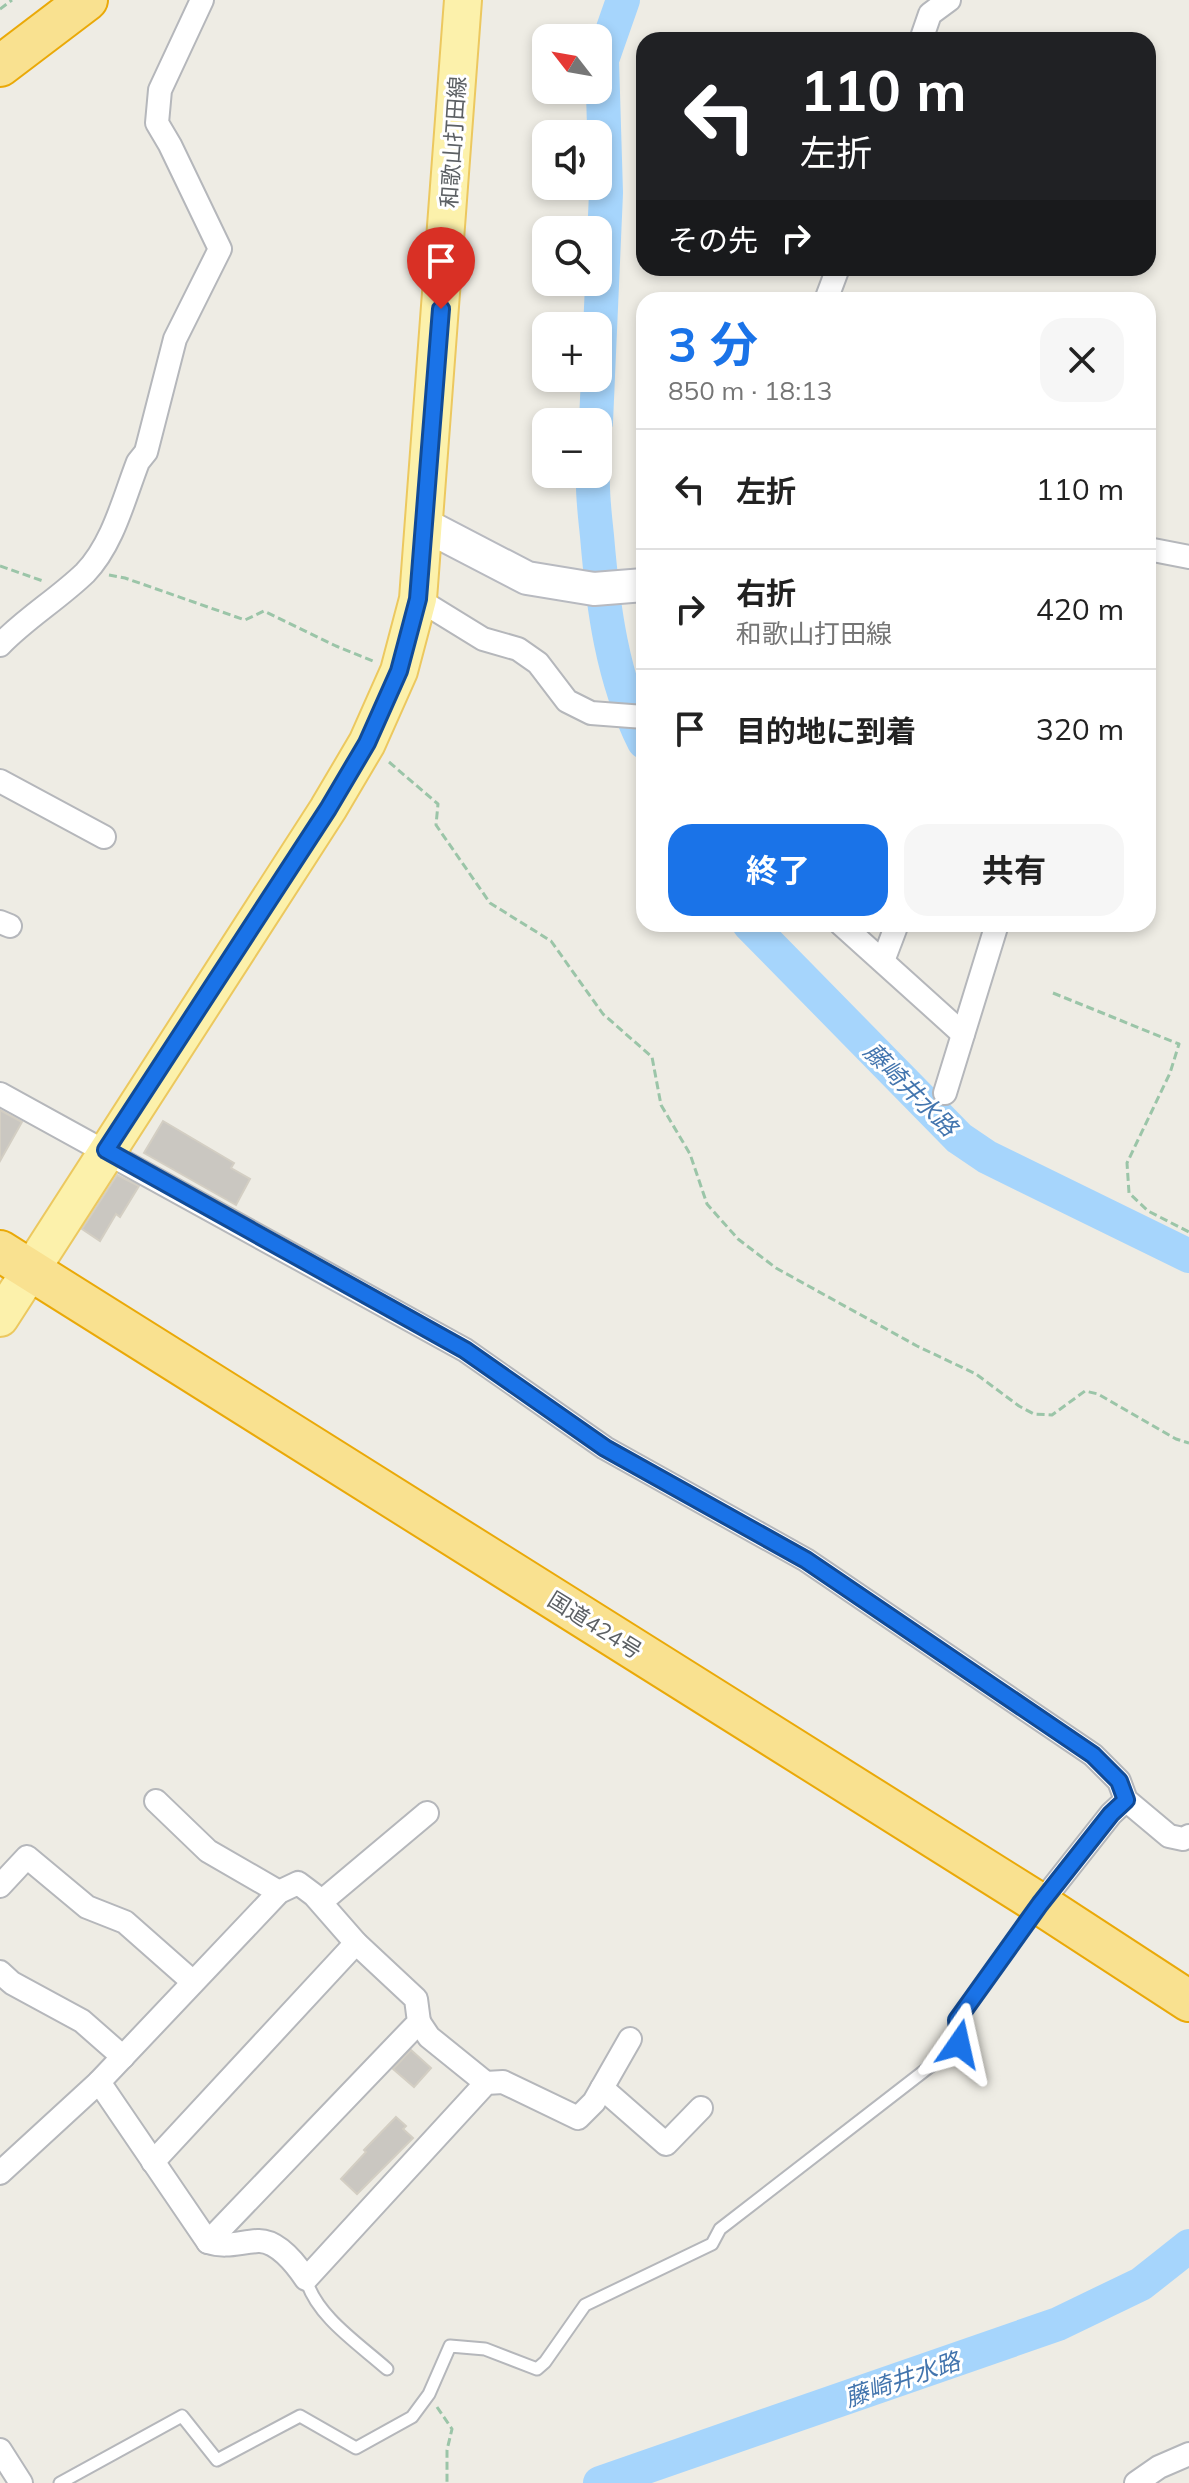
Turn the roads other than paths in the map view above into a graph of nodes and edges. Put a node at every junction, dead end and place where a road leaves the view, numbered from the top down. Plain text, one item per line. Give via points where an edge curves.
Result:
1 (44, 0) edge
2 (87, 0) edge
3 (202, 0) edge
4 (463, 0) edge
5 (949, 0) edge
6 (924, 32) edge
7 (0, 33) edge
8 (0, 66) edge
9 (425, 525) junction
10 (1156, 551) edge
11 (1189, 557) edge
12 (636, 586) edge
13 (418, 599) junction
14 (0, 645) edge
15 (636, 717) edge
16 (0, 781) edge
17 (104, 837) dead end
18 (850, 932) edge
19 (894, 932) edge
20 (995, 932) edge
21 (883, 961) junction
22 (963, 1034) junction
23 (945, 1093) dead end
24 (0, 1094) edge
25 (106, 1150) junction
26 (15, 1261) edge
27 (0, 1318) edge
28 (1126, 1800) junction
29 (156, 1801) dead end
30 (427, 1813) dead end
31 (1187, 1844) edge
32 (0, 1886) edge
33 (279, 1892) junction
34 (321, 1902) junction
35 (1040, 1904) junction
36 (356, 1943) junction
37 (0, 1972) edge
38 (193, 1982) junction
39 (1189, 2001) edge
40 (419, 2022) junction
41 (630, 2039) dead end
42 (123, 2057) junction
43 (99, 2082) junction
44 (486, 2083) junction
45 (602, 2088) junction
46 (701, 2108) dead end
47 (153, 2162) junction
48 (0, 2173) edge
49 (208, 2242) junction
50 (306, 2279) junction
51 (387, 2369) dead end
52 (0, 2450) edge
53 (1189, 2454) edge
54 (21, 2483) edge
55 (60, 2483) edge
56 (1136, 2483) edge

1 - 7 highway
2 - 8 highway
3 - 14 street via 160,90 157,123 220,249 175,339 146,452 108,538 86,571
4 - 9 main road, 和歌山打田線
5 - 6 street via 930,14
9 - 12 street via 527,578 594,589
9 - 13 main road, 和歌山打田線
10 - 11 street
13 - 15 street via 483,639 518,649 538,663 567,701 591,713
13 - 25 main road, 和歌山打田線 via 399,671 367,743
16 - 17 street
18 - 21 street
19 - 21 street
20 - 22 street
21 - 22 street
22 - 23 street
24 - 25 street
25 - 26 main road, 和歌山打田線
25 - 28 street via 465,1350 605,1448 806,1560 1093,1755 1119,1781
26 - 27 main road, 和歌山打田線
26 - 35 highway, 国道424号
28 - 31 street via 1169,1836
28 - 35 street
29 - 33 street via 208,1851
30 - 34 street
32 - 38 street via 27,1857 87,1907 125,1922
33 - 34 street via 298,1883
33 - 38 street
34 - 36 street
35 - 39 highway, 国道424号
35 - 55 lane via 957,2020 959,2044 720,2229 712,2244 585,2305 537,2369 485,2349 450,2346 429,2394 412,2417 356,2448 300,2416 217,2460 182,2416
36 - 40 street via 416,1999
36 - 47 street
37 - 42 street via 82,2021
38 - 42 street
40 - 44 street via 429,2037
40 - 49 street
41 - 45 street
42 - 43 street
43 - 47 street
43 - 48 street
44 - 45 street via 503,2082 578,2118
44 - 50 street
45 - 46 street via 666,2144
47 - 49 street
49 - 50 street via 220,2246 261,2241 282,2252
50 - 51 lane via 310,2296
52 - 54 street
53 - 56 street

